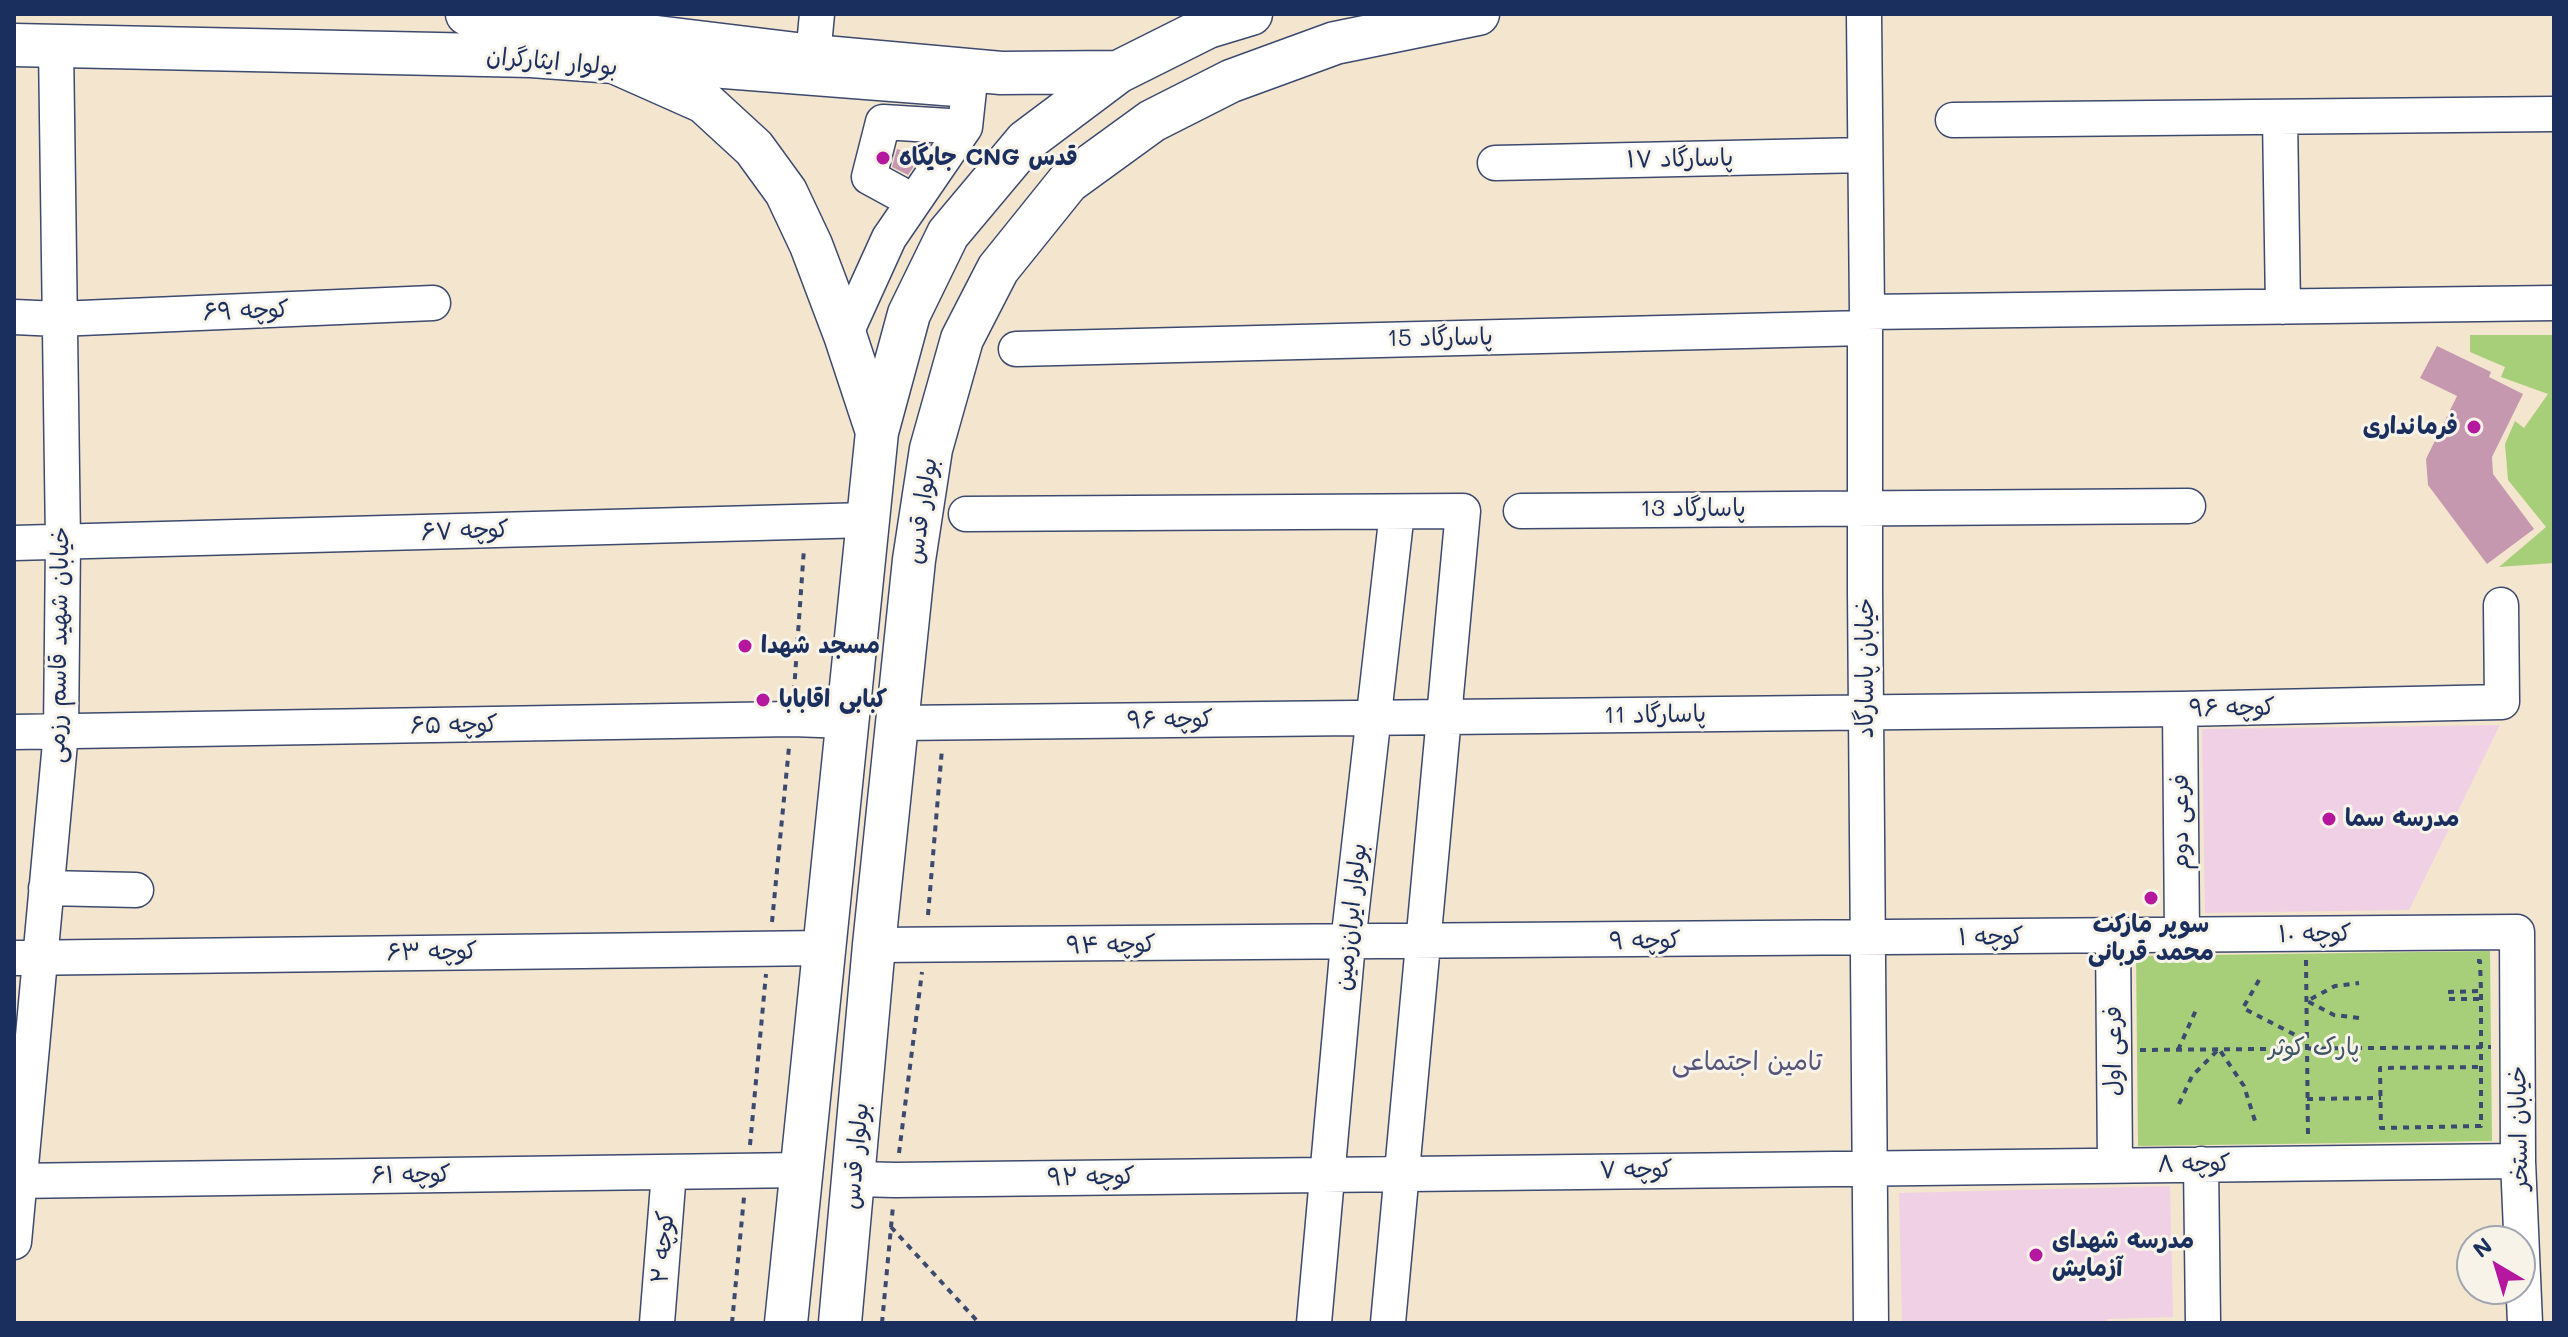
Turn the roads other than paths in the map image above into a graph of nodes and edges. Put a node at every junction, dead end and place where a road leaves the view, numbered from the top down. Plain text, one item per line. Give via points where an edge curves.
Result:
1 (17, 14) edge
2 (467, 14) edge
3 (817, 14) edge
4 (1251, 14) edge
5 (1478, 14) edge
6 (1864, 14) edge
7 (14, 24) edge
8 (185, 31) edge
9 (14, 45) edge
10 (56, 46) junction
11 (813, 56) junction
12 (614, 62) junction
13 (1118, 72) junction
14 (2554, 114) edge
15 (2280, 117) junction
16 (1953, 120) dead end
17 (965, 127) junction
18 (1865, 155) junction
19 (1495, 163) dead end
20 (913, 201) junction
21 (433, 303) dead end
22 (2554, 303) edge
23 (2283, 307) junction
24 (14, 317) edge
25 (58, 319) junction
26 (1866, 320) junction
27 (845, 335) junction
28 (1016, 349) dead end
29 (877, 432) junction
30 (2188, 506) dead end
31 (1865, 508) junction
32 (1521, 511) dead end
33 (1397, 512) junction
34 (966, 514) dead end
35 (868, 520) junction
36 (63, 542) junction
37 (14, 543) edge
38 (2501, 605) dead end
39 (2180, 709) junction
40 (1866, 712) junction
41 (1372, 717) junction
42 (1444, 717) junction
43 (848, 721) junction
44 (897, 723) junction
45 (14, 732) edge
46 (61, 732) junction
47 (46, 888) junction
48 (136, 890) dead end
49 (2517, 932) joint
50 (2182, 935) junction
51 (2113, 936) junction
52 (1868, 939) junction
53 (1348, 943) junction
54 (1423, 943) junction
55 (874, 945) junction
56 (825, 948) junction
57 (26, 958) edge
58 (2518, 1161) junction
59 (2201, 1164) junction
60 (2115, 1165) junction
61 (1870, 1168) junction
62 (802, 1170) junction
63 (669, 1172) junction
64 (1402, 1173) junction
65 (1327, 1174) junction
66 (854, 1179) junction
67 (17, 1181) edge
68 (14, 1242) edge
69 (657, 1323) edge
70 (786, 1323) edge
71 (840, 1323) edge
72 (1314, 1323) edge
73 (1388, 1323) edge
74 (1871, 1323) edge
75 (2203, 1323) edge
76 (2525, 1323) edge

1 - 7 main road
2 - 11 main road, بولوار ایثارگران
3 - 11 street
4 - 13 main road via 1208,27
5 - 44 main road, بولوار قدس via 1335,43 1231,81 1152,121 1068,182 998,269 962,339 931,449
6 - 18 street, خیابان پاسارگاد
8 - 10 main road, بولوار ایثارگران
8 - 12 main road, بولوار ایثارگران
9 - 10 main road, بولوار ایثارگران
10 - 25 street, خیابان شهید قاسم رزمی
11 - 13 main road, بولوار ایثارگران via 1001,73
12 - 17 street via 969,90
12 - 27 main road, بولوار ایثارگران via 704,102 754,148 786,192
13 - 29 main road via 1026,141 948,234 909,314
14 - 15 street
15 - 16 street
15 - 23 street
17 - 20 street
17 - 20 street via 883,122 869,177
18 - 19 street, پاسارگاد ۱۷
18 - 26 street, خیابان پاسارگاد
20 - 27 street via 889,238
21 - 25 street, کوچه ۶۹
22 - 23 street, پاسارگاد 15
23 - 26 street, پاسارگاد 15
24 - 25 street, کوچه ۶۹
25 - 36 street, خیابان شهید قاسم رزمی
26 - 28 street, پاسارگاد 15
26 - 31 street, خیابان پاسارگاد
27 - 29 main road, بولوار ایثارگران
29 - 35 main road
30 - 31 street, پاسارگاد 13
31 - 32 street, پاسارگاد 13
31 - 40 street, خیابان پاسارگاد
33 - 34 street
33 - 41 street, بولوار ایران‌زمین
33 - 42 street via 1463,511
35 - 36 street, کوچه ۶۷
35 - 43 main road
36 - 37 street, کوچه ۶۷
36 - 46 street, خیابان شهید قاسم رزمی
38 - 39 street, کوچه ۹۶ via 2502,702
39 - 40 street, کوچه ۹۶
39 - 50 street, فرعی دوم
40 - 42 street, پاسارگاد 11
40 - 52 street, خیابان پاسارگاد
41 - 42 street, کوچه ۹۶
41 - 44 street, کوچه ۹۶
41 - 53 street, بولوار ایران‌زمین
42 - 54 street
43 - 46 street, کوچه ۶۵
43 - 56 main road
44 - 55 main road, بولوار قدس
45 - 46 street, کوچه ۶۵
46 - 47 street, خیابان شهید قاسم رزمی
47 - 48 street
47 - 57 street, خیابان شهید قاسم رزمی
49 - 50 street, کوچه ۱۰
49 - 58 street, خیابان استخر
50 - 51 street, کوچه ۱۰
51 - 52 street, کوچه ۱
51 - 60 street, فرعی اول
52 - 54 street, کوچه ۹
52 - 61 street, خیابان پاسارگاد
53 - 54 street, کوچه ۹
53 - 55 street, کوچه ۹۴
53 - 65 street, بولوار ایران‌زمین
54 - 64 street
55 - 66 main road, بولوار قدس
56 - 57 street, کوچه ۶۳
56 - 62 main road
57 - 67 street, خیابان شهید قاسم رزمی
58 - 59 street, کوچه ۸
58 - 76 street, خیابان استخر
59 - 60 street, کوچه ۸
59 - 75 street
60 - 61 street, کوچه ۸
61 - 64 street, کوچه ۷
61 - 74 street, خیابان پاسارگاد
62 - 63 street, کوچه ۶۱
62 - 70 main road
63 - 67 street, کوچه ۶۱
63 - 69 street, کوچه ۲
64 - 65 street, کوچه ۷
64 - 73 street
65 - 66 street, کوچه ۹۲
65 - 72 street, بولوار ایران‌زمین
66 - 71 main road, بولوار قدس
67 - 68 street, خیابان شهید قاسم رزمی

